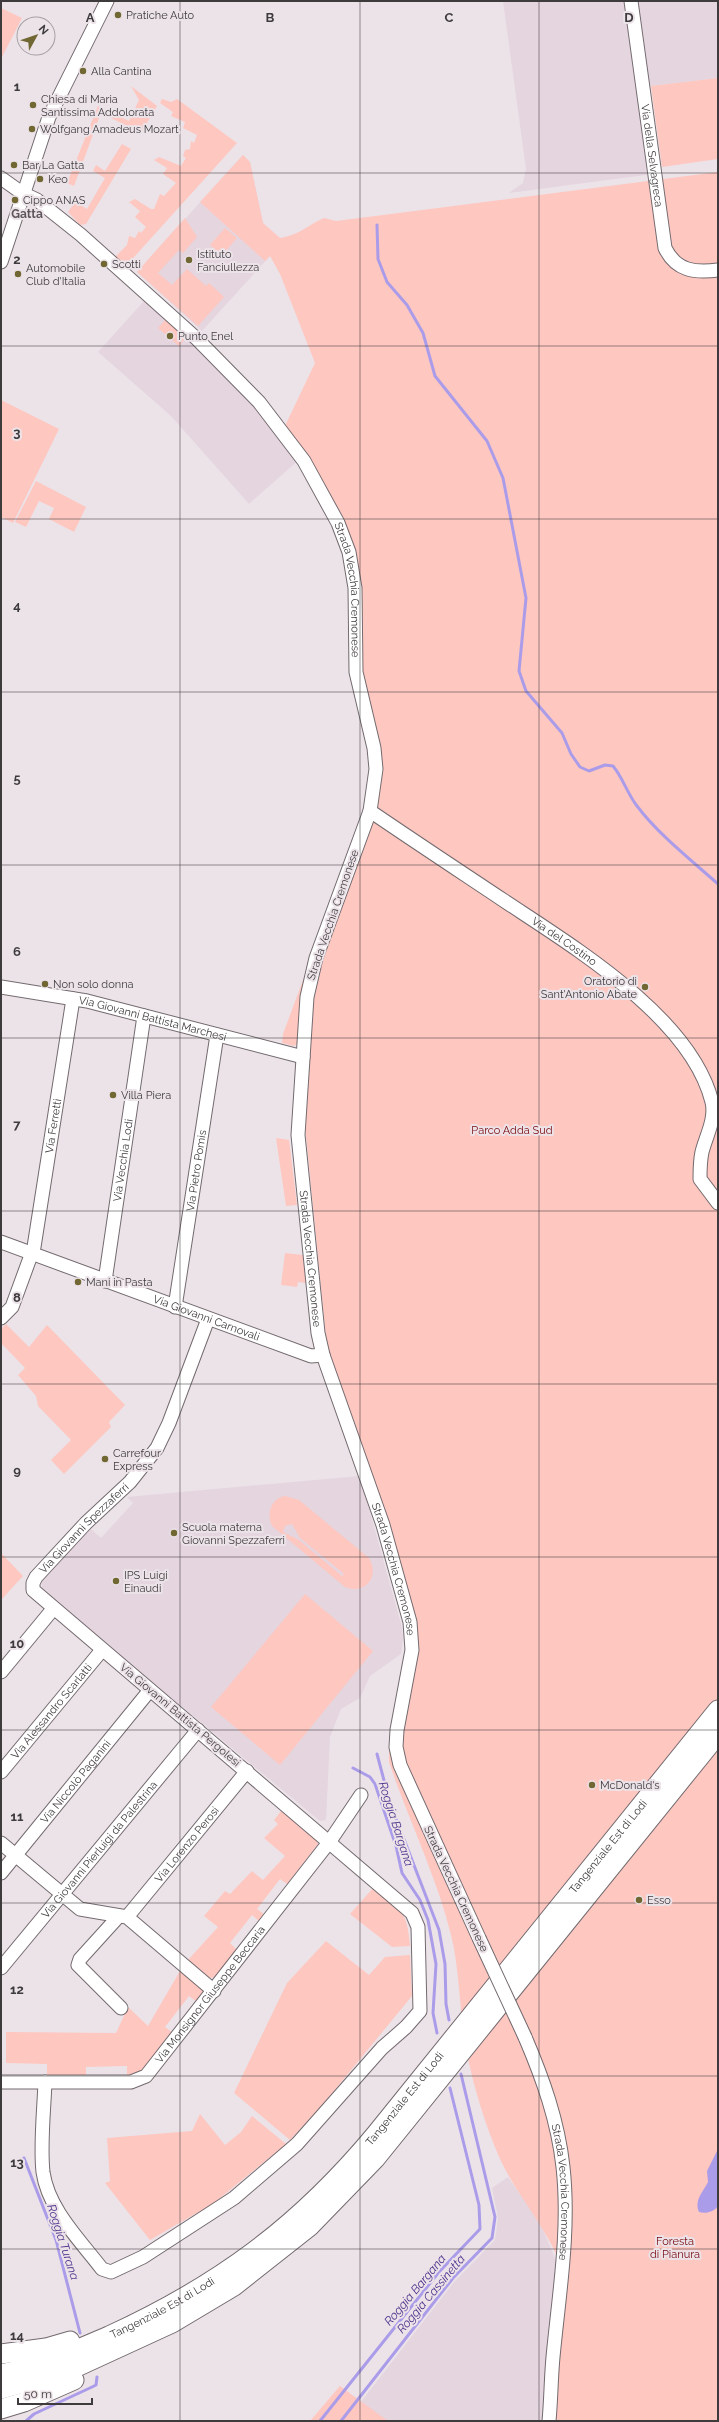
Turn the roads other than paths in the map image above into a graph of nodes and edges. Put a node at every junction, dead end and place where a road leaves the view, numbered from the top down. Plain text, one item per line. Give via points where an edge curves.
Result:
1 (107, 1) edge
2 (631, 1) edge
3 (1, 178) edge
4 (22, 193) junction
5 (1, 262) edge
6 (718, 270) edge
7 (370, 811) junction
8 (1, 987) edge
9 (73, 999) junction
10 (144, 1016) junction
11 (217, 1035) junction
12 (303, 1057) junction
13 (718, 1203) edge
14 (1, 1242) edge
15 (32, 1254) junction
16 (105, 1281) junction
17 (175, 1307) junction
18 (1, 1318) edge
19 (208, 1319) junction
20 (323, 1355) junction
21 (33, 1587) joint
22 (53, 1609) junction
23 (102, 1650) junction
24 (1, 1672) edge
25 (150, 1690) junction
26 (718, 1710) edge
27 (198, 1730) junction
28 (718, 1734) edge
29 (247, 1771) junction
30 (1, 1772) edge
31 (361, 1795) dead end
32 (330, 1841) junction
33 (1, 1843) edge
34 (16, 1856) junction
35 (1, 1873) edge
36 (63, 1895) junction
37 (123, 1916) junction
38 (1, 1968) edge
39 (214, 1991) junction
40 (121, 2008) dead end
41 (1, 2082) edge
42 (45, 2082) junction
43 (151, 2317) junction
44 (172, 2323) junction
45 (1, 2354) edge
46 (1, 2374) edge
47 (1, 2389) edge
48 (1, 2409) edge
49 (549, 2421) edge

1 - 4 street via 49,117
2 - 6 street, Via della Selvagreca via 665,248 669,256 682,268 699,272
3 - 4 street, Strada Vecchia Cremonese
4 - 5 street
4 - 7 street, Strada Vecchia Cremonese via 37,200 81,235 197,340 259,402 309,469 343,532 352,564 356,672 374,748 376,769
7 - 12 street, Strada Vecchia Cremonese via 312,972 307,997
7 - 13 street, Via del Costino via 597,965 629,990 683,1044 701,1072 713,1104 702,1151 700,1179
8 - 9 street, Via Giovanni Battista Marchesi
9 - 10 street, Via Giovanni Battista Marchesi
9 - 15 street, Via Ferretti
10 - 11 street, Via Giovanni Battista Marchesi
10 - 16 street, Via Vecchia Lodi
11 - 12 street, Via Giovanni Battista Marchesi
11 - 17 street, Via Pietro Pomis
12 - 20 street, Strada Vecchia Cremonese via 298,1099 298,1135 318,1333
14 - 15 street, Via Giovanni Carnovali
15 - 16 street, Via Giovanni Carnovali
15 - 18 street, Via Ferretti via 12,1307
16 - 17 street, Via Giovanni Carnovali
17 - 19 street, Via Giovanni Carnovali
19 - 20 street, Via Giovanni Carnovali via 311,1356
19 - 21 street, Via Giovanni Spezzaferri via 170,1423 157,1448 130,1482 86,1523 36,1577
20 - 49 street, Strada Vecchia Cremonese, bridge via 383,1525 410,1622 412,1650 397,1730 396,1748 400,1765 525,2037 548,2096 563,2166 563,2251
21 - 22 street, Via Giovanni Battista Pergolesi
22 - 23 street, Via Giovanni Battista Pergolesi
22 - 24 street
23 - 25 street, Via Giovanni Battista Pergolesi
23 - 30 street, Via Alessandro Scarlatti
25 - 27 street, Via Giovanni Battista Pergolesi
25 - 34 street, Via Niccolò Paganini
26 - 43 highway, Tangenziale Est di Lodi via 346,2170 307,2209 255,2252 214,2281
27 - 29 street, Via Giovanni Battista Pergolesi
27 - 36 street, Via Giovanni Pierluigi da Palestrina
28 - 44 highway, Tangenziale Est di Lodi via 397,2133 355,2181 310,2226 269,2260 234,2286
29 - 32 street, Via Giovanni Battista Pergolesi
29 - 37 street, Via Lorenzo Perosi
31 - 32 street, Via Monsignor Giuseppe Beccaria
32 - 39 street, Via Monsignor Giuseppe Beccaria
32 - 42 street, Via Giovanni Battista Pergolesi via 406,1907 415,1919 418,1935 420,2011 382,2048 296,2144 234,2198 118,2271 107,2272 64,2219 46,2180 43,2164
33 - 34 street
34 - 35 street, Via Niccolò Paganini
34 - 36 street
36 - 37 street via 80,1909
36 - 38 street, Via Giovanni Pierluigi da Palestrina
37 - 39 street
37 - 40 street, Via Lorenzo Perosi via 80,1959 78,1965
39 - 42 street, Via Monsignor Giuseppe Beccaria via 141,2080
41 - 42 street, Via Monsignor Giuseppe Beccaria
43 - 45 highway via 130,2319 85,2338 46,2348
43 - 46 highway, Tangenziale Est di Lodi via 68,2354
44 - 47 highway, Tangenziale Est di Lodi via 72,2369
44 - 48 highway via 159,2340 24,2402

